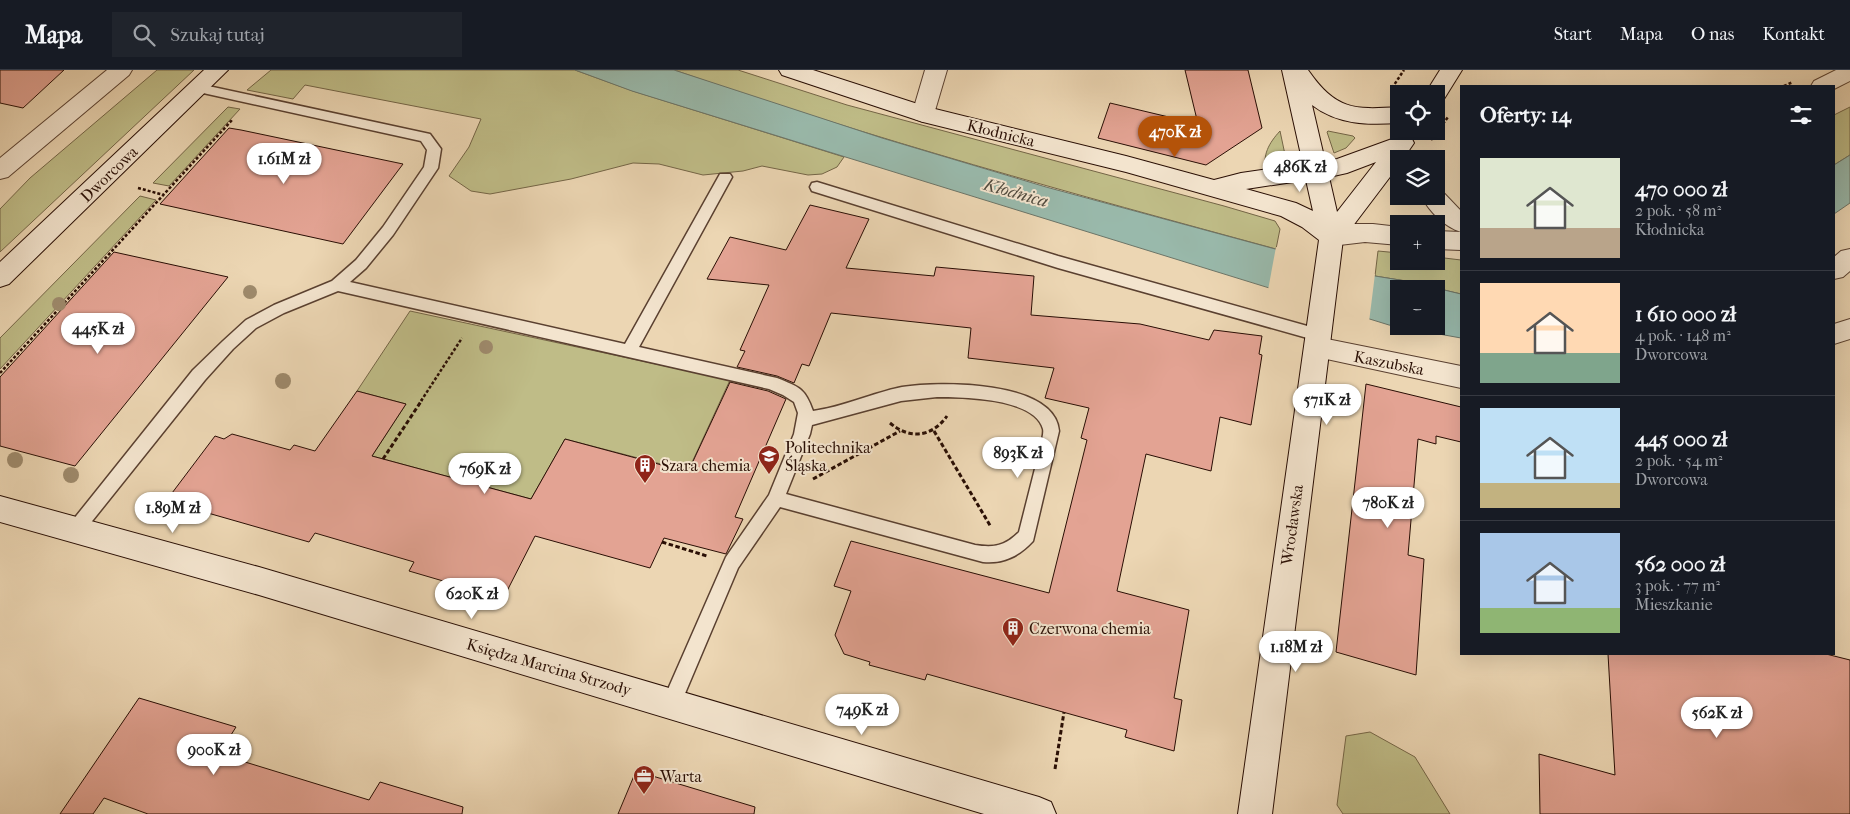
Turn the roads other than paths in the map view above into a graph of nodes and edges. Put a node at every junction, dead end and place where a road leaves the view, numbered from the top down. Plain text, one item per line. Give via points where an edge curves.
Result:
1 (121, 70) edge
2 (217, 70) edge
3 (790, 70) edge
4 (936, 70) edge
5 (1295, 70) edge
6 (1451, 70) edge
7 (1850, 72) edge
8 (1442, 85) edge
9 (1824, 85) edge
10 (199, 88) junction
11 (924, 114) junction
12 (1390, 116) edge
13 (1413, 144) edge
14 (0, 171) edge
15 (1316, 172) junction
16 (725, 177) dead end
17 (817, 187) dead end
18 (1214, 188) junction
19 (1441, 205) edge
20 (1460, 222) edge
21 (1390, 235) edge
22 (1331, 237) junction
23 (1445, 240) edge
24 (1460, 241) edge
25 (1850, 258) edge
26 (1835, 269) edge
27 (0, 277) edge
28 (337, 285) junction
29 (1850, 329) edge
30 (1318, 334) junction
31 (1835, 334) edge
32 (629, 351) junction
33 (1460, 377) edge
34 (805, 419) junction
35 (776, 499) junction
36 (0, 509) edge
37 (75, 530) junction
38 (671, 703) junction
39 (1040, 814) edge
40 (1255, 814) edge

1 - 14 street
2 - 10 street, Dworcowa
3 - 11 street, Kłodnicka
4 - 11 street
5 - 12 street via 1317,98 1338,112 1361,118
5 - 15 street
6 - 8 street
7 - 9 street
10 - 27 street, Dworcowa
10 - 28 lane via 425,137 434,148 431,168 388,231 361,264
11 - 18 street, Kłodnicka
13 - 15 street, Kłodnicka
13 - 22 street
15 - 18 street, Kłodnicka
15 - 22 street
16 - 32 lane
17 - 30 lane via 1058,262
18 - 22 street, Kłodnicka via 1303,215
19 - 20 street
21 - 22 street via 1362,231
22 - 30 street, Wrocławska
23 - 24 street
25 - 26 street
28 - 32 lane
28 - 37 lane via 251,324 228,345
29 - 31 street
30 - 33 street, Kaszubska
30 - 40 street, Wrocławska
32 - 34 lane via 771,383 800,398
34 - 35 lane
34 - 35 lane via 920,392 998,394 1030,405 1051,427 1027,536 1006,553 993,556 975,554
35 - 38 lane via 732,563
36 - 37 street, Księdza Marcina Strzody
37 - 38 street, Księdza Marcina Strzody
38 - 39 street, Księdza Marcina Strzody

